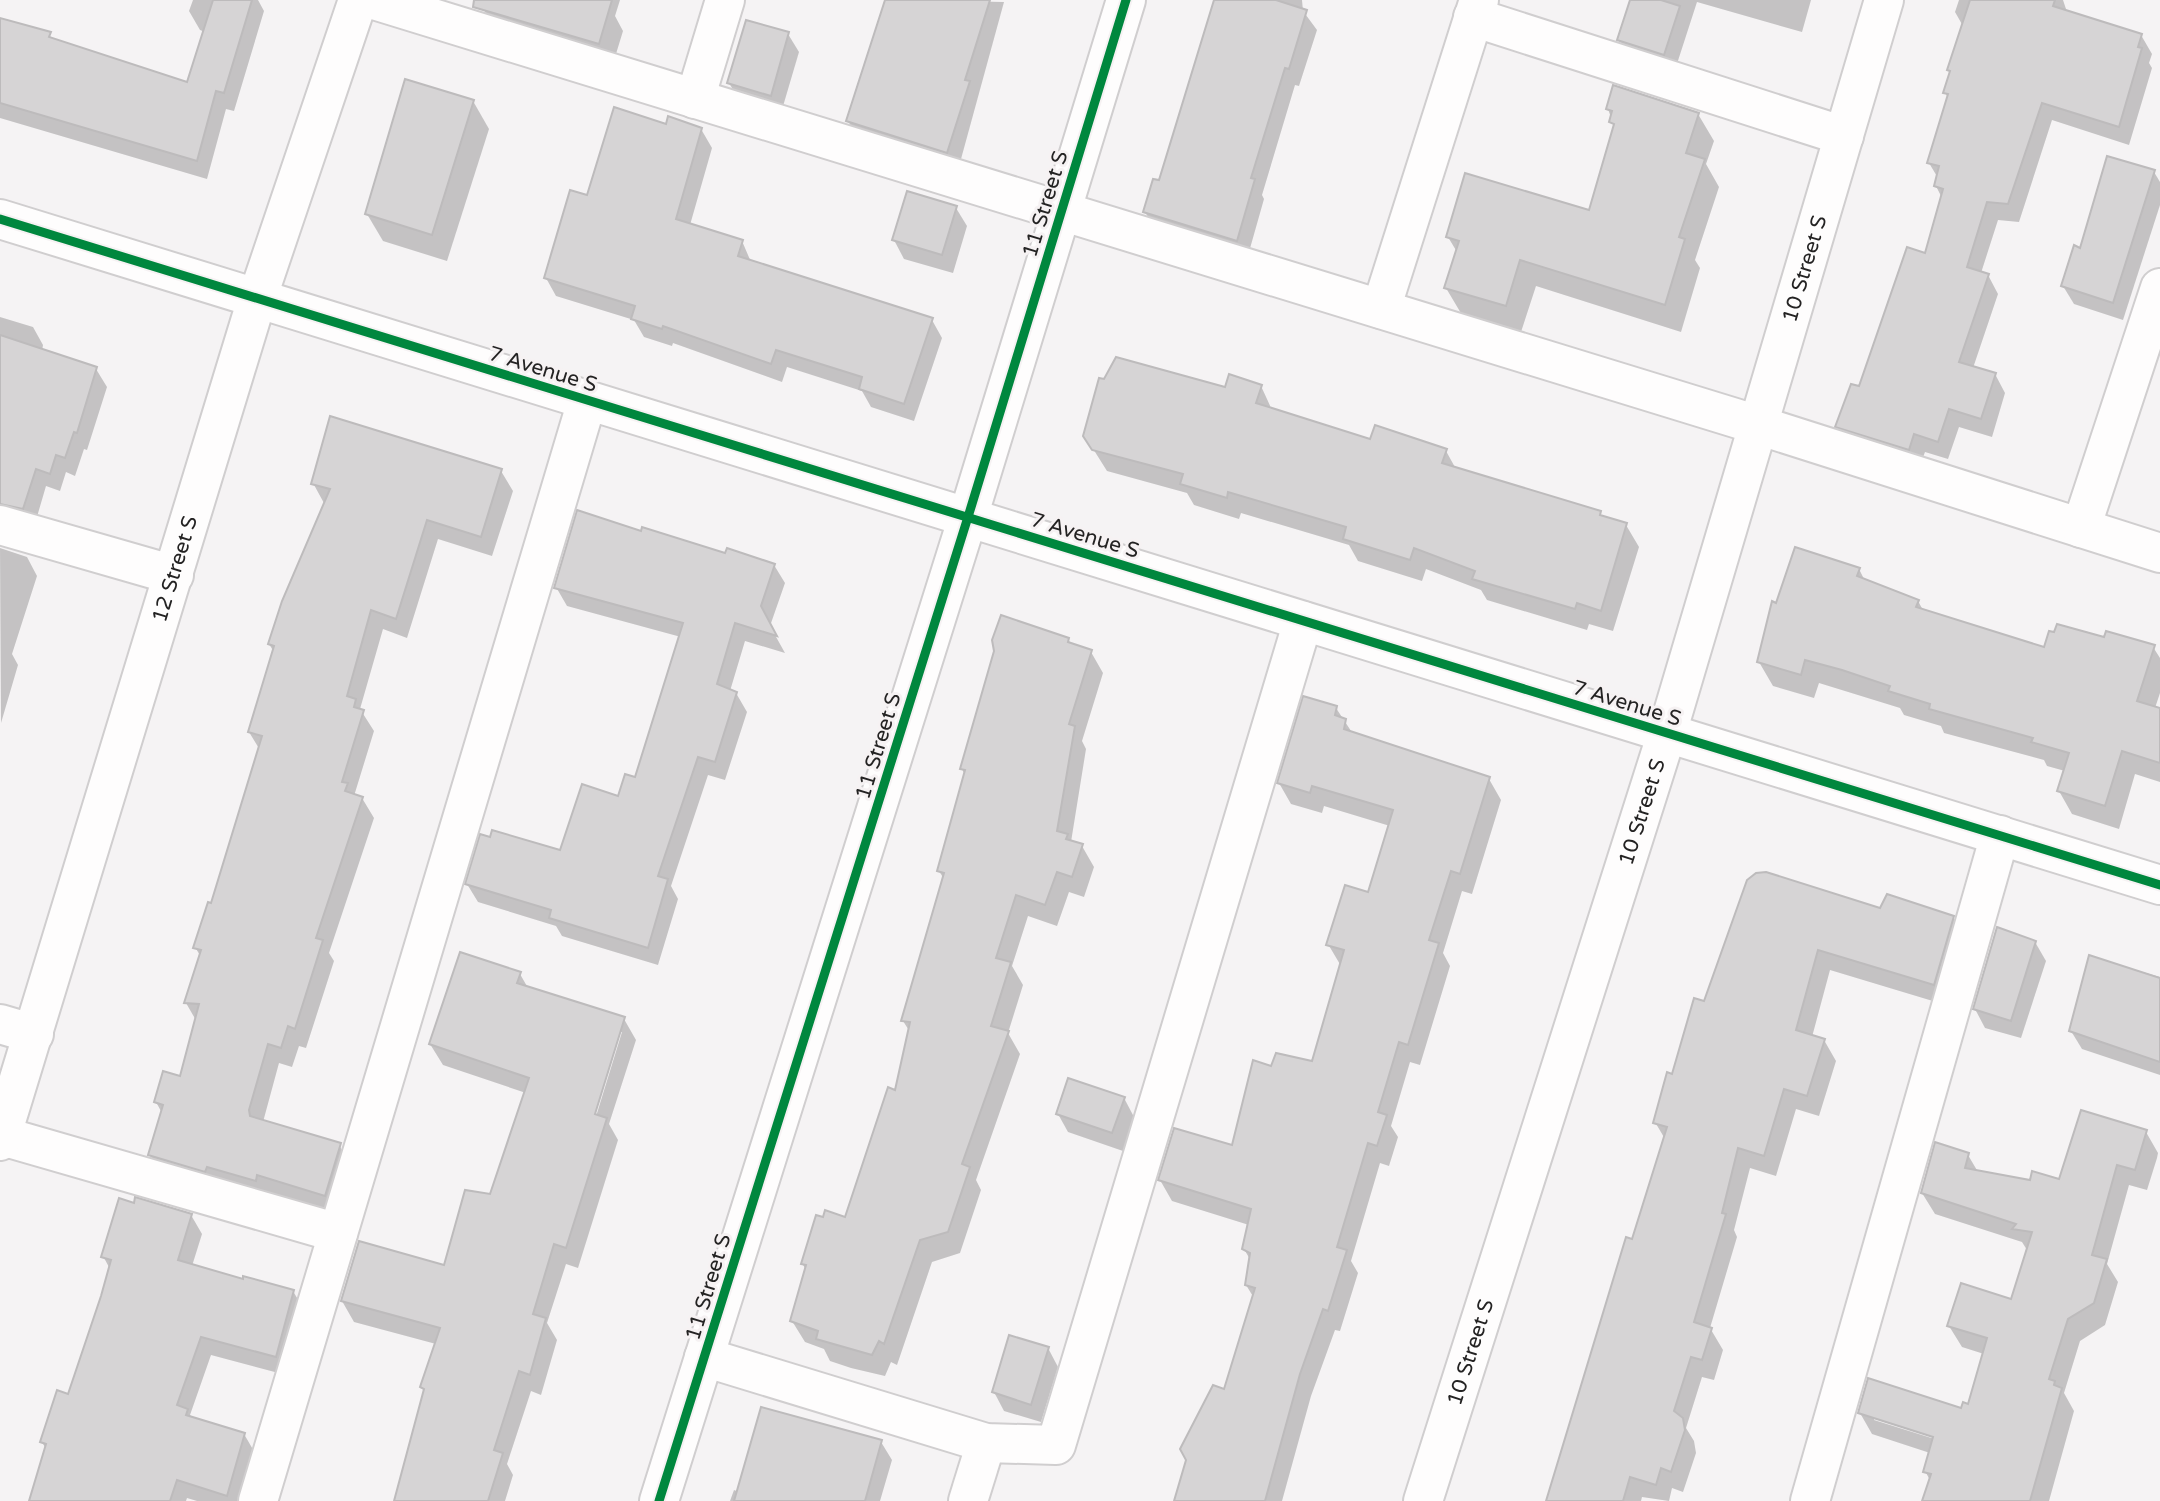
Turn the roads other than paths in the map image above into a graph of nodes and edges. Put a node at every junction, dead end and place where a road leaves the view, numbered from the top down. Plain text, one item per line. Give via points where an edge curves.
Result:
1 (358, 0) edge
2 (374, 0) edge
3 (725, 0) edge
4 (1126, 0) edge
5 (1884, 0) edge
6 (1476, 9) edge
7 (695, 99) junction
8 (1844, 136) junction
9 (1062, 211) junction
10 (0, 219) edge
11 (2160, 288) edge
12 (257, 299) junction
13 (1381, 309) junction
14 (587, 401) junction
15 (1758, 425) junction
16 (968, 517) junction
17 (0, 525) edge
18 (2081, 528) junction
19 (2160, 553) edge
20 (174, 575) junction
21 (1303, 621) junction
22 (1667, 733) junction
23 (2000, 835) junction
24 (2160, 885) edge
25 (17, 1029) edge
26 (1, 1139) edge
27 (338, 1233) junction
28 (704, 1357) junction
29 (986, 1443) junction
30 (258, 1501) edge
31 (659, 1501) edge
32 (968, 1501) edge
33 (1423, 1501) edge
34 (1810, 1501) edge

1 - 12 street, 12 Street S
2 - 7 street
3 - 7 street
4 - 9 street, 11 Street S
5 - 8 street, 10 Street S
6 - 8 street
6 - 13 street
7 - 9 street
8 - 15 street, 10 Street S
9 - 13 street
9 - 16 street, 11 Street S
10 - 12 street, 7 Avenue S
11 - 18 street
12 - 14 street, 7 Avenue S
12 - 20 street, 12 Street S
13 - 15 street
14 - 16 street, 7 Avenue S
14 - 27 street
15 - 18 street
15 - 22 street, 10 Street S
16 - 21 street, 7 Avenue S
16 - 28 street, 11 Street S
17 - 20 street
18 - 19 street
20 - 25 street, 12 Street S
21 - 22 street, 7 Avenue S
21 - 29 street via 1056,1445
22 - 23 street, 7 Avenue S
22 - 33 street, 10 Street S
23 - 24 street, 7 Avenue S
23 - 34 street
25 - 26 street, 12 Street S
26 - 27 street
27 - 30 street
28 - 29 street
28 - 31 street, 11 Street S
29 - 32 street

